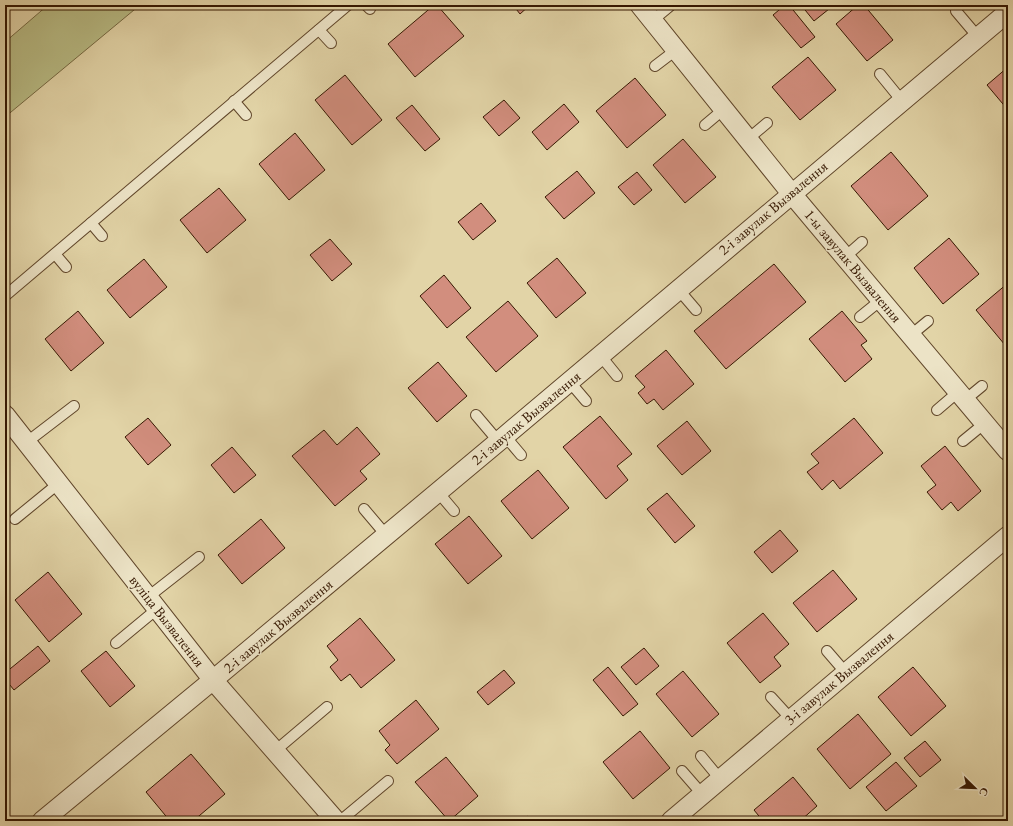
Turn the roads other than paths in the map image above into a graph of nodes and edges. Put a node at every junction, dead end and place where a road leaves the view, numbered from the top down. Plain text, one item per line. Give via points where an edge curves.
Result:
1 (348, 5) edge
2 (640, 5) edge
3 (670, 6) edge
4 (956, 11) dead end
5 (1008, 12) edge
6 (652, 21) junction
7 (319, 30) junction
8 (978, 37) junction
9 (331, 43) dead end
10 (676, 50) junction
11 (655, 66) dead end
12 (880, 74) dead end
13 (234, 101) junction
14 (902, 101) junction
15 (724, 109) junction
16 (246, 115) dead end
17 (767, 123) dead end
18 (705, 125) dead end
19 (748, 139) junction
20 (791, 193) junction
21 (91, 223) junction
22 (102, 236) dead end
23 (862, 242) dead end
24 (55, 254) junction
25 (845, 257) junction
26 (66, 267) dead end
27 (678, 289) junction
28 (5, 296) edge
29 (881, 300) junction
30 (696, 310) dead end
31 (860, 317) dead end
32 (928, 321) dead end
33 (911, 335) junction
34 (600, 355) junction
35 (617, 376) dead end
36 (569, 382) junction
37 (982, 386) dead end
38 (962, 396) junction
39 (586, 401) dead end
40 (74, 406) dead end
41 (937, 410) dead end
42 (5, 415) edge
43 (476, 415) dead end
44 (985, 424) junction
45 (502, 439) junction
46 (27, 442) junction
47 (963, 442) dead end
48 (1008, 451) edge
49 (521, 455) dead end
50 (59, 483) junction
51 (438, 492) junction
52 (364, 509) dead end
53 (454, 511) dead end
54 (15, 519) dead end
55 (386, 535) junction
56 (1008, 536) edge
57 (200, 557) dead end
58 (153, 603) junction
59 (116, 643) dead end
60 (827, 650) dead end
61 (846, 673) junction
62 (213, 680) junction
63 (771, 696) dead end
64 (327, 707) dead end
65 (791, 719) junction
66 (275, 751) junction
67 (701, 756) dead end
68 (682, 771) dead end
69 (720, 779) junction
70 (388, 781) dead end
71 (702, 794) junction
72 (42, 821) edge
73 (336, 821) edge
74 (340, 821) edge
75 (671, 821) edge

1 - 7 lane
2 - 6 street, 1-ы завулак Вызвалення
3 - 6 lane
4 - 8 lane
5 - 8 street, 2-і завулак Вызвалення
6 - 10 street, 1-ы завулак Вызвалення
7 - 9 lane
7 - 13 lane
8 - 14 street, 2-і завулак Вызвалення
10 - 11 lane
10 - 15 street, 1-ы завулак Вызвалення
12 - 14 lane
13 - 16 lane
13 - 21 lane
14 - 20 street, 2-і завулак Вызвалення
15 - 18 lane
15 - 19 street, 1-ы завулак Вызвалення
17 - 19 lane
19 - 20 street, 1-ы завулак Вызвалення
20 - 25 street, 1-ы завулак Вызвалення
20 - 27 street, 2-і завулак Вызвалення
21 - 22 lane
21 - 24 lane
23 - 25 lane
24 - 26 lane
24 - 28 lane
25 - 29 street, 1-ы завулак Вызвалення
27 - 30 lane
27 - 34 street, 2-і завулак Вызвалення
29 - 31 lane
29 - 33 street, 1-ы завулак Вызвалення
32 - 33 lane
33 - 38 street, 1-ы завулак Вызвалення
34 - 35 lane
34 - 36 street, 2-і завулак Вызвалення
36 - 39 lane
36 - 45 street, 2-і завулак Вызвалення
37 - 38 lane
38 - 41 lane
38 - 44 street, 1-ы завулак Вызвалення
40 - 46 lane
42 - 46 street, вуліца Вызвалення
43 - 45 lane
44 - 47 lane
44 - 48 street, 1-ы завулак Вызвалення
45 - 49 lane
45 - 51 street, 2-і завулак Вызвалення
46 - 50 street, вуліца Вызвалення
50 - 54 lane
50 - 58 street, вуліца Вызвалення
51 - 53 lane
51 - 55 street, 2-і завулак Вызвалення
52 - 55 lane
55 - 62 street, 2-і завулак Вызвалення
56 - 61 street, 3-і завулак Вызвалення
57 - 58 lane
58 - 59 lane
58 - 62 street, вуліца Вызвалення
60 - 61 lane
61 - 65 street, 3-і завулак Вызвалення
62 - 66 street, вуліца Вызвалення
62 - 72 street, 2-і завулак Вызвалення
63 - 65 lane
64 - 66 lane
65 - 69 street, 3-і завулак Вызвалення
66 - 73 street, вуліца Вызвалення
67 - 69 lane
68 - 71 lane
69 - 71 street, 3-і завулак Вызвалення
70 - 74 lane
71 - 75 street, 3-і завулак Вызвалення

